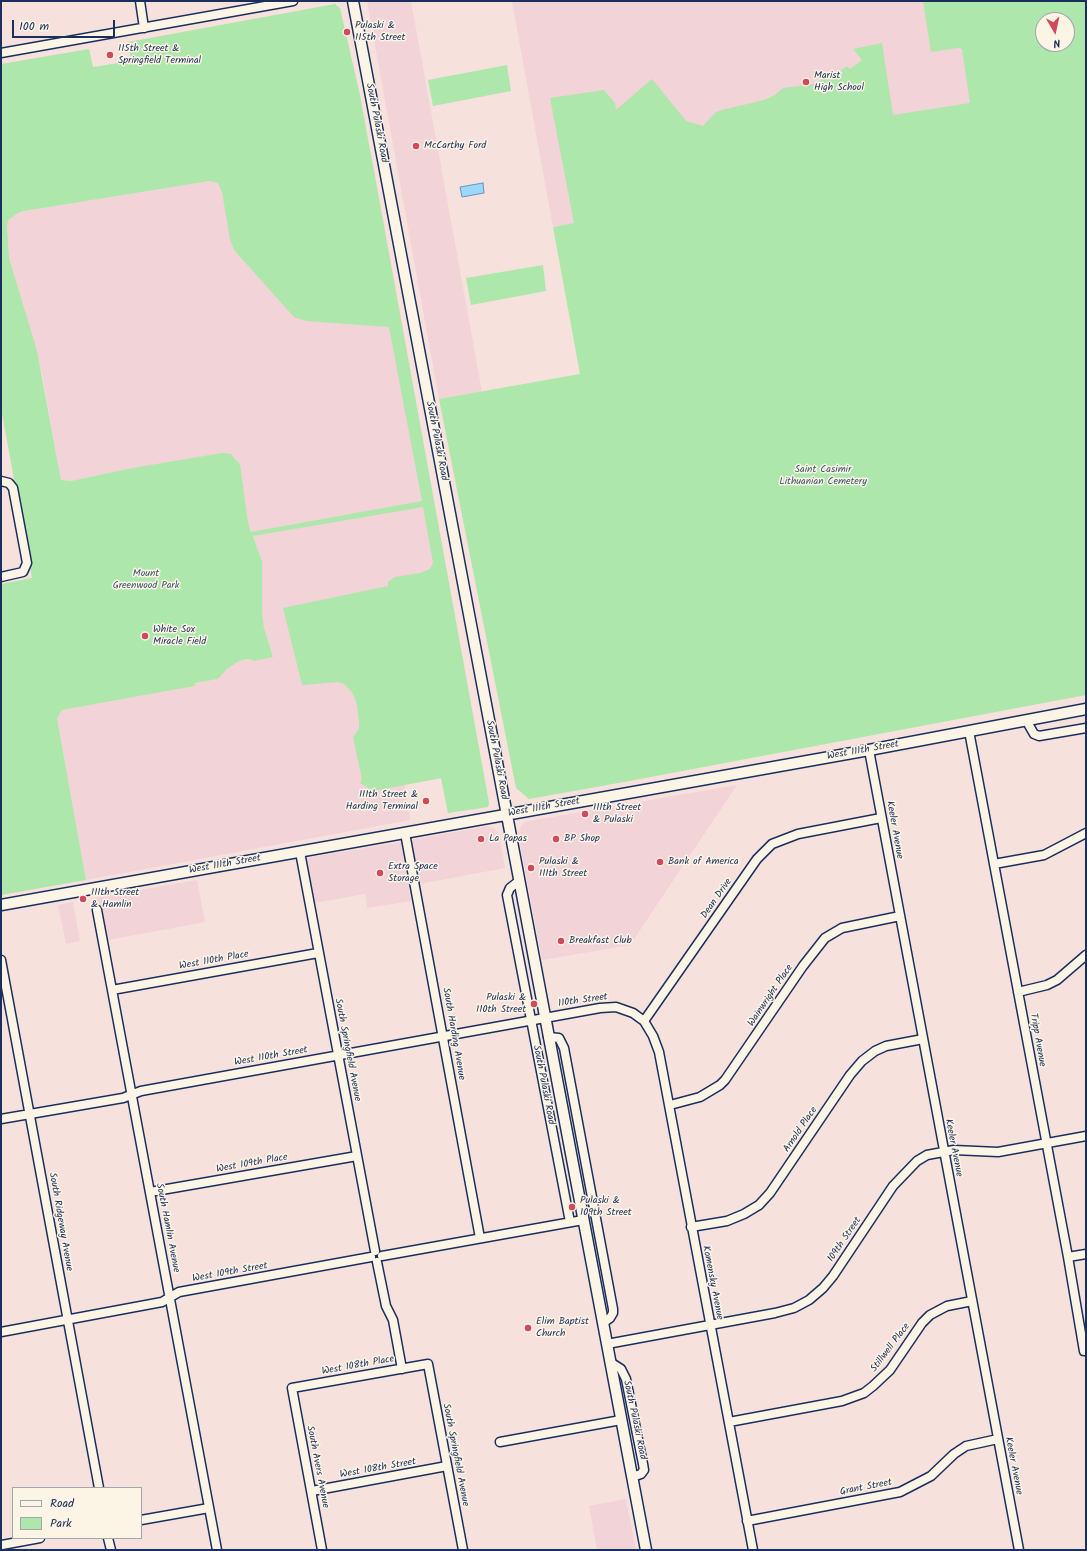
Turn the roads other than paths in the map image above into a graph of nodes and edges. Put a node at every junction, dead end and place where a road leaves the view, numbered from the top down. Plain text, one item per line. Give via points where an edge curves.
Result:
1 (140, 1) edge
2 (293, 1) edge
3 (353, 1) edge
4 (144, 28) junction
5 (1, 53) edge
6 (5, 482) edge
7 (1, 577) edge
8 (1086, 709) edge
9 (1026, 720) junction
10 (1086, 728) edge
11 (969, 730) junction
12 (869, 750) junction
13 (506, 815) junction
14 (881, 818) junction
15 (405, 833) junction
16 (1086, 833) edge
17 (300, 852) junction
18 (994, 864) junction
19 (519, 881) junction
20 (1, 905) edge
21 (97, 910) dead end
22 (900, 916) junction
23 (318, 953) junction
24 (1086, 955) edge
25 (1, 960) edge
26 (112, 990) junction
27 (1018, 992) junction
28 (545, 1017) junction
29 (530, 1020) junction
30 (644, 1021) junction
31 (443, 1036) junction
32 (548, 1037) junction
33 (923, 1039) junction
34 (338, 1055) junction
35 (132, 1094) junction
36 (670, 1105) junction
37 (30, 1114) junction
38 (1, 1119) edge
39 (1086, 1136) edge
40 (1046, 1143) junction
41 (943, 1151) junction
42 (357, 1156) junction
43 (150, 1192) junction
44 (583, 1220) junction
45 (570, 1222) junction
46 (691, 1227) junction
47 (480, 1238) junction
48 (1086, 1254) edge
49 (377, 1257) junction
50 (1068, 1257) junction
51 (170, 1298) junction
52 (972, 1301) junction
53 (67, 1320) junction
54 (603, 1323) junction
55 (710, 1325) junction
56 (1, 1332) edge
57 (607, 1344) junction
58 (1086, 1351) edge
59 (610, 1362) junction
60 (428, 1364) joint
61 (402, 1369) junction
62 (292, 1388) joint
63 (621, 1420) junction
64 (729, 1422) junction
65 (998, 1439) junction
66 (500, 1442) dead end
67 (447, 1466) junction
68 (632, 1477) junction
69 (99, 1487) edge
70 (312, 1491) junction
71 (209, 1508) junction
72 (142, 1520) edge
73 (747, 1521) junction
74 (34, 1539) edge
75 (108, 1539) edge
76 (2, 1544) edge
77 (110, 1550) edge
78 (217, 1550) edge
79 (322, 1550) edge
80 (463, 1550) edge
81 (646, 1550) edge
82 (753, 1550) edge
83 (1019, 1550) edge

1 - 4 street
2 - 4 street
3 - 13 main road, South Pulaski Road
4 - 5 street
6 - 7 street via 14,488 27,563 25,570
8 - 9 main road, West 111th Street
9 - 10 street via 1034,734 1039,736
9 - 11 main road, West 111th Street
11 - 12 main road, West 111th Street
11 - 18 street, Tripp Avenue
12 - 13 main road, West 111th Street
12 - 14 street, Keeler Avenue
13 - 15 main road, West 111th Street
13 - 19 main road, South Pulaski Road
14 - 22 street, Keeler Avenue
14 - 30 street, Dean Drive via 798,834 772,844 757,859
15 - 17 main road, West 111th Street
15 - 31 street, South Harding Avenue
16 - 18 street via 1044,855
17 - 20 main road, West 111th Street
17 - 23 street, South Springfield Avenue
18 - 27 street, Tripp Avenue
19 - 28 main road, South Pulaski Road
19 - 29 street, South Pulaski Road via 510,888 507,895
21 - 26 street, South Hamlin Avenue
22 - 33 street, Keeler Avenue
22 - 36 street, Wainwright Place via 842,928 825,938 720,1085 700,1097
23 - 26 street, West 110th Place
23 - 34 street, South Springfield Avenue
24 - 27 street via 1057,980
25 - 37 street, South Ridgeway Avenue
26 - 35 street, South Hamlin Avenue
27 - 40 street, Tripp Avenue
28 - 29 street, West 110th Street
28 - 30 street, 110th Street via 616,1007 633,1013
28 - 32 main road, South Pulaski Road
29 - 31 street, West 110th Street
29 - 45 street, South Pulaski Road
30 - 36 street, Komensky Avenue via 659,1052
31 - 34 street, West 110th Street
31 - 47 street, South Harding Avenue
32 - 44 main road, South Pulaski Road
32 - 54 street, South Pulaski Road via 559,1038 566,1056 613,1309 610,1318
33 - 41 street, Keeler Avenue
33 - 46 street, Arnold Place via 886,1046 862,1061 759,1205 727,1221
34 - 35 street, West 110th Street
34 - 42 street, South Springfield Avenue
35 - 37 street, West 110th Street via 123,1098
35 - 43 street, South Hamlin Avenue
36 - 46 street, Komensky Avenue
37 - 38 street, West 110th Street
37 - 53 street, South Ridgeway Avenue
39 - 40 street, 109th Street
40 - 41 street, 109th Street via 998,1152
40 - 50 street, Tripp Avenue
41 - 52 street, Keeler Avenue
41 - 55 street, 109th Street via 927,1155 917,1162 893,1186 833,1276 809,1300 794,1308 775,1313
42 - 43 street, West 109th Place
42 - 49 street, South Springfield Avenue
43 - 51 street, South Hamlin Avenue
44 - 45 street, West 109th Street
44 - 54 main road, South Pulaski Road
45 - 47 street, West 109th Street
46 - 55 street, Komensky Avenue
47 - 49 street, West 109th Street
48 - 50 street
49 - 51 street, West 109th Street via 179,1292
49 - 61 street, South Springfield Avenue
50 - 58 street, Tripp Avenue
51 - 53 street, West 109th Street via 162,1302
51 - 71 street, South Hamlin Avenue
52 - 64 street, Stillwell Place via 947,1306 930,1315 922,1322 890,1370 864,1392 842,1401
52 - 65 street, Keeler Avenue
53 - 56 street, West 109th Street
53 - 69 street, South Ridgeway Avenue
54 - 57 main road, South Pulaski Road
55 - 57 street, 109th Street
55 - 64 street, Komensky Avenue
57 - 59 main road, South Pulaski Road
59 - 63 main road, South Pulaski Road
59 - 68 street, South Pulaski Road via 621,1369 626,1379 643,1464 644,1470 641,1474
60 - 61 street, West 108th Place
60 - 67 street, South Springfield Avenue
61 - 62 street, West 108th Place
62 - 70 street, South Avers Avenue
63 - 66 street
63 - 68 main road, South Pulaski Road
64 - 73 street, Komensky Avenue
65 - 73 street, Grant Street via 966,1446 931,1476 894,1493
65 - 83 street, Keeler Avenue
67 - 70 street, West 108th Street
67 - 80 street, South Springfield Avenue
68 - 81 main road, South Pulaski Road
70 - 79 street, South Avers Avenue
71 - 72 street
71 - 78 street, South Hamlin Avenue
73 - 82 street, Komensky Avenue
74 - 76 street
75 - 77 street

